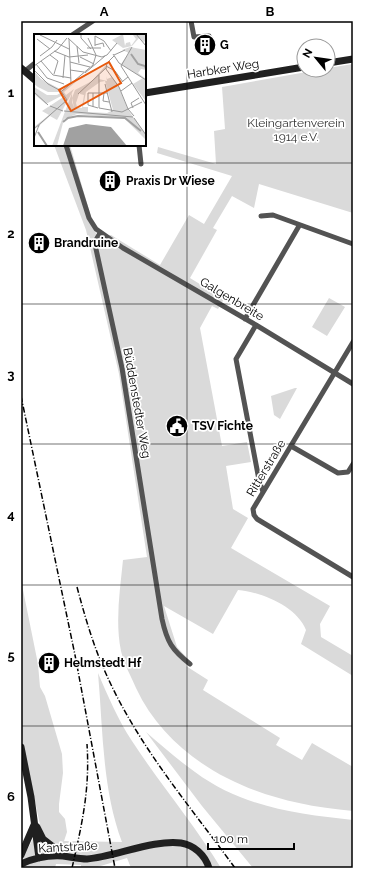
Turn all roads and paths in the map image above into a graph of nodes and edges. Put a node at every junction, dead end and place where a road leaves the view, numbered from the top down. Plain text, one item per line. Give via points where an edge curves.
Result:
1 (93, 21) edge
2 (191, 21) edge
3 (74, 34) edge
4 (209, 36) dead end
5 (353, 59) edge
6 (336, 62) edge
7 (34, 64) edge
8 (296, 68) edge
9 (23, 70) edge
10 (34, 79) edge
11 (146, 93) edge
12 (66, 146) edge
13 (139, 146) edge
14 (141, 164) dead end
15 (261, 216) dead end
16 (299, 226) junction
17 (100, 233) junction
18 (353, 244) edge
19 (245, 319) junction
20 (256, 325) junction
21 (353, 342) edge
22 (334, 373) junction
23 (353, 384) edge
24 (291, 446) junction
25 (353, 464) edge
26 (263, 492) junction
27 (353, 576) edge
28 (190, 664) dead end
29 (21, 747) edge
30 (35, 823) junction
31 (21, 855) edge
32 (65, 856) junction
33 (39, 858) junction
34 (21, 864) edge
35 (209, 868) edge

1 - 3 street
2 - 4 street via 194,37
5 - 6 main road
7 - 9 street
8 - 11 main road, Harbker Weg
9 - 10 main road
12 - 17 street via 90,223
13 - 14 street
15 - 16 street via 273,215
16 - 18 street
16 - 19 street
17 - 19 street, Galgenbreite
17 - 28 street, Büddenstedter Weg via 96,240 96,249 122,368 162,619 171,646
19 - 20 street, Galgenbreite
20 - 22 street, Galgenbreite
20 - 26 street via 236,359
21 - 22 street, Ritterstraße
22 - 23 street, Galgenbreite
22 - 24 street, Ritterstraße
24 - 25 street via 338,473 348,472
24 - 26 street, Ritterstraße
26 - 27 street, Ritterstraße via 253,509 257,520
29 - 30 main road
30 - 31 main road
30 - 32 main road via 44,839
30 - 33 main road
32 - 33 main road, Kantstraße
32 - 35 main road, Kantstraße via 88,859 161,844 181,843 200,852
33 - 34 main road, Kantstraße

